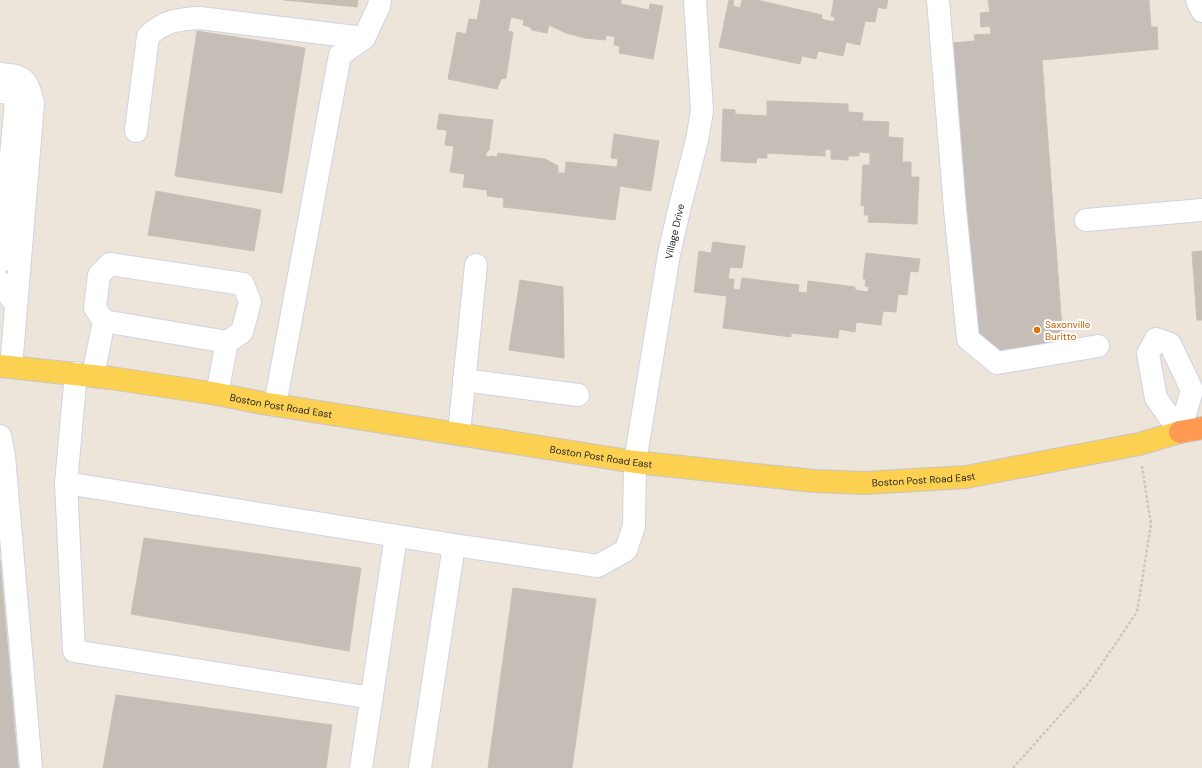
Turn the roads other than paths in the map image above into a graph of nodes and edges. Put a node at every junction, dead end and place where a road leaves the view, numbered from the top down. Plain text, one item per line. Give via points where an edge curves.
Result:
1 (380, 0) edge
2 (695, 0) edge
3 (938, 0) edge
4 (1197, 0) edge
5 (1202, 11) edge
6 (364, 38) junction
7 (0, 74) edge
8 (0, 92) edge
9 (136, 131) dead end
10 (1202, 210) edge
11 (1086, 220) dead end
12 (0, 262) edge
13 (476, 265) dead end
14 (0, 282) edge
15 (16, 305) junction
16 (104, 321) junction
17 (227, 342) junction
18 (1098, 346) dead end
19 (5, 367) edge
20 (85, 374) junction
21 (464, 380) junction
22 (217, 394) junction
23 (578, 395) dead end
24 (275, 405) junction
25 (1202, 428) edge
26 (1180, 432) joint
27 (459, 434) junction
28 (0, 436) edge
29 (635, 462) junction
30 (66, 483) junction
31 (396, 536) junction
32 (454, 545) junction
33 (372, 698) junction
34 (31, 768) edge
35 (361, 768) edge
36 (420, 768) edge

1 - 6 street
2 - 29 street, Village Drive via 702,111 669,254
3 - 18 street via 968,338 997,363
4 - 5 street
6 - 9 street via 200,18 178,19 157,27 148,36
6 - 24 street via 340,55
7 - 15 street via 16,75 25,81 33,103
8 - 12 street via 9,93 16,101
10 - 11 street
13 - 21 street
14 - 15 street
15 - 19 street
16 - 17 street
16 - 17 street via 95,308 99,275 110,264 243,284 250,302 242,332
16 - 20 street
17 - 22 street
19 - 20 main road, Boston Post Road East
20 - 22 main road, Boston Post Road East
20 - 30 street
21 - 23 street
21 - 27 street
22 - 24 main road, Boston Post Road East
24 - 27 main road, Boston Post Road East
25 - 26 highway, Boston Post Road East
26 - 29 main road, Boston Post Road East via 1139,444 966,477 865,483 814,481
27 - 29 main road, Boston Post Road East
28 - 34 street via 4,456
29 - 32 street, Village Drive via 634,526 626,550 598,566
30 - 31 street, Village Drive
30 - 33 street via 74,651
31 - 32 street, Village Drive
31 - 33 street
32 - 36 street
33 - 35 street

